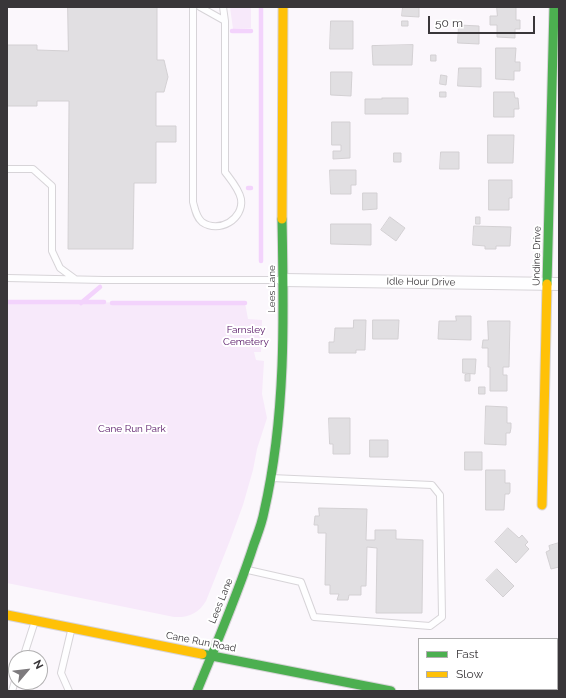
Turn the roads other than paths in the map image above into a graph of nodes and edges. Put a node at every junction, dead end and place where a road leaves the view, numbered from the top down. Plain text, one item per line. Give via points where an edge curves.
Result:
1 (193, 7) edge
2 (200, 7) edge
3 (223, 7) edge
4 (283, 7) edge
5 (554, 7) edge
6 (225, 21) junction
7 (7, 169) edge
8 (7, 278) edge
9 (75, 279) junction
10 (283, 280) junction
11 (553, 284) edge
12 (270, 478) junction
13 (542, 505) dead end
14 (246, 570) junction
15 (7, 615) edge
16 (35, 620) junction
17 (72, 628) junction
18 (25, 650) edge
19 (211, 655) junction
20 (68, 691) edge
21 (197, 691) edge
22 (391, 691) edge

1 - 6 lane via 193,202 202,221 212,226 223,226 233,220 240,211 241,200 225,172
2 - 6 lane
3 - 6 lane
4 - 10 main road, Lees Lane
5 - 11 main road, Undine Drive
7 - 9 lane via 33,169 52,186 52,251 60,268
8 - 9 lane
9 - 10 lane
10 - 11 street, Idle Hour Drive
10 - 12 main road, Lees Lane via 282,383 276,448
11 - 13 main road, Undine Drive
12 - 14 main road, Lees Lane via 264,513
12 - 14 lane via 432,485 440,495 442,617 430,626 314,617 300,582
14 - 19 main road, Lees Lane
15 - 16 main road, Cane Run Road
16 - 17 main road, Cane Run Road
16 - 18 lane
17 - 19 main road, Cane Run Road
17 - 20 lane via 61,673
19 - 21 main road, Lees Lane
19 - 22 main road, Cane Run Road

